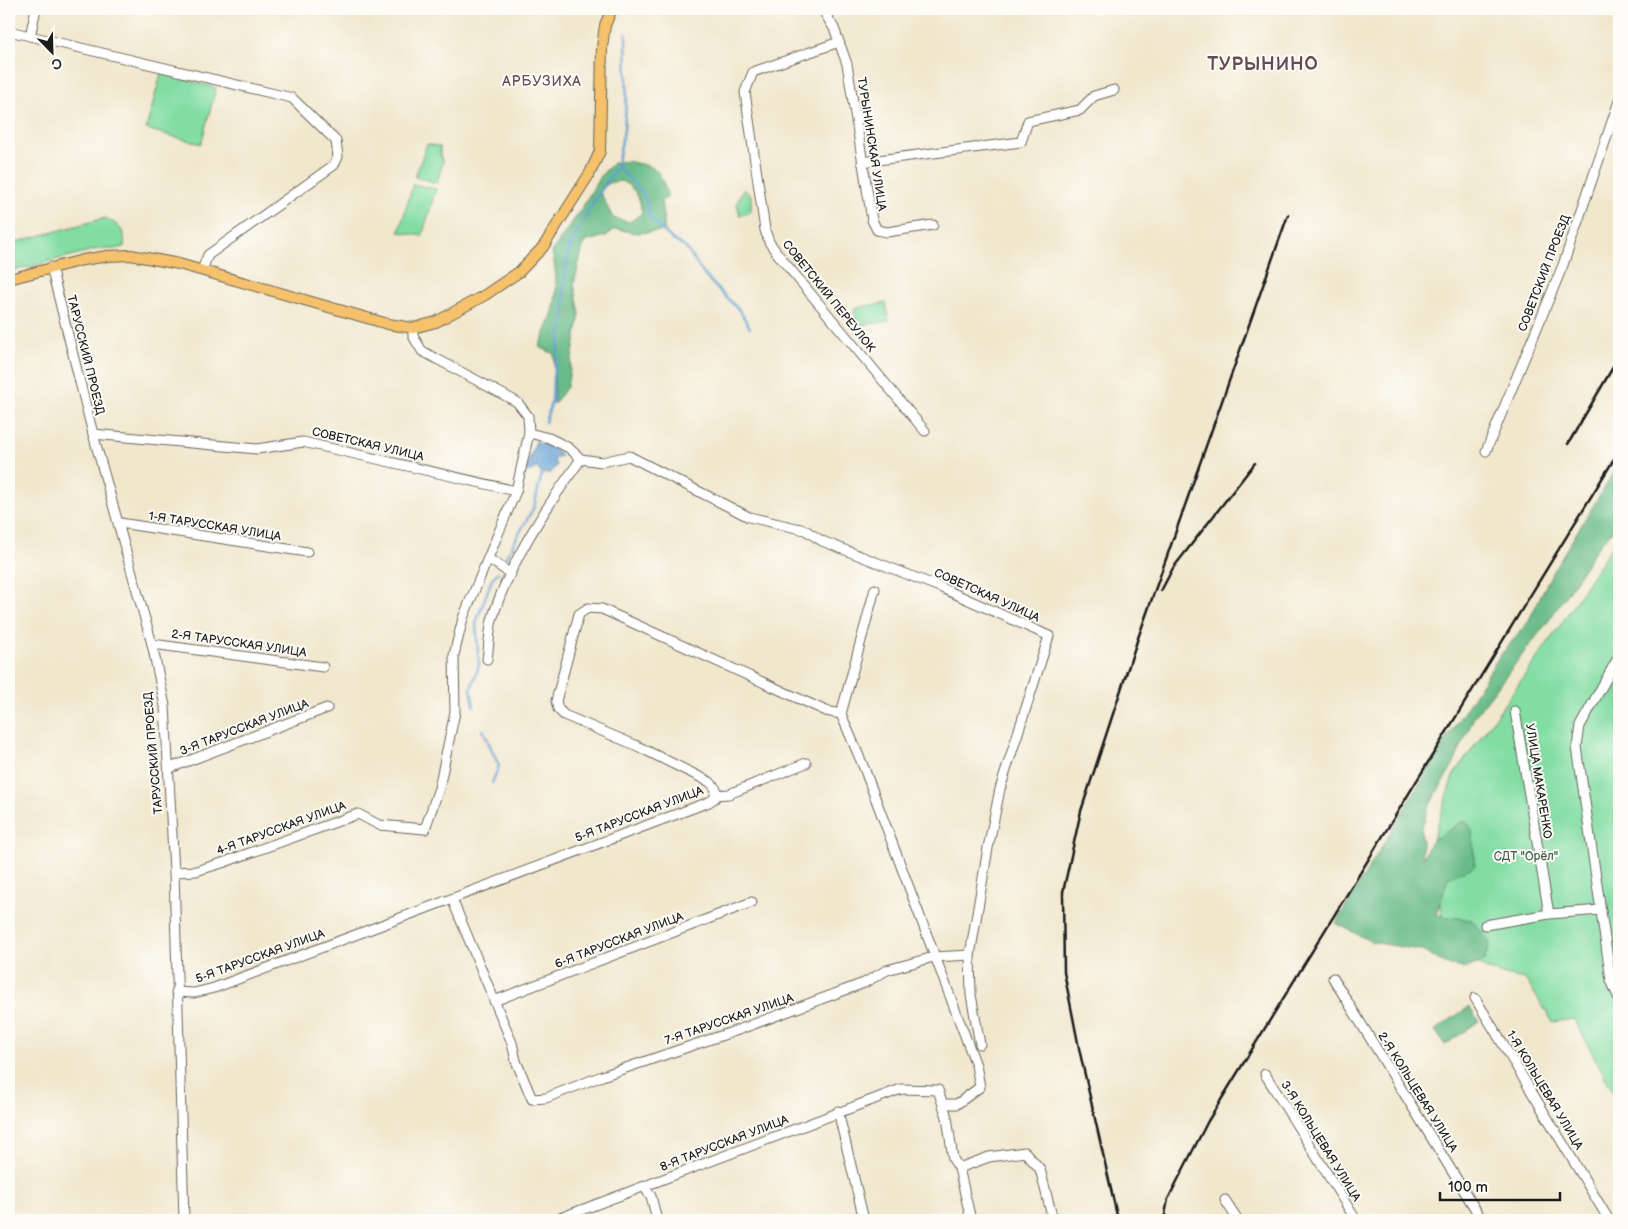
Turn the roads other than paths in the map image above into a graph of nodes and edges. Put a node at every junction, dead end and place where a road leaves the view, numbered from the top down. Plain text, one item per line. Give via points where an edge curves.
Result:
1 (36, 9) edge
2 (612, 9) edge
3 (822, 9) edge
4 (9, 31) edge
5 (30, 36) junction
6 (840, 42) junction
7 (1114, 90) dead end
8 (1619, 101) edge
9 (862, 162) junction
10 (933, 225) dead end
11 (51, 267) junction
12 (202, 270) junction
13 (9, 279) edge
14 (413, 328) junction
15 (925, 431) dead end
16 (529, 433) junction
17 (93, 434) junction
18 (1486, 452) dead end
19 (582, 459) junction
20 (516, 491) junction
21 (120, 524) junction
22 (307, 552) dead end
23 (489, 559) junction
24 (511, 574) junction
25 (875, 589) dead end
26 (152, 644) junction
27 (1619, 656) edge
28 (487, 659) dead end
29 (323, 667) dead end
30 (327, 708) dead end
31 (1515, 711) dead end
32 (841, 714) junction
33 (806, 764) dead end
34 (170, 768) junction
35 (715, 795) junction
36 (174, 872) junction
37 (452, 899) junction
38 (752, 902) dead end
39 (1601, 910) junction
40 (1549, 914) junction
41 (1486, 925) dead end
42 (970, 955) junction
43 (934, 956) junction
44 (1333, 978) dead end
45 (176, 992) junction
46 (1475, 998) dead end
47 (1619, 999) edge
48 (494, 1001) junction
49 (980, 1044) dead end
50 (1265, 1074) dead end
51 (943, 1104) junction
52 (838, 1111) junction
53 (959, 1168) junction
54 (644, 1187) junction
55 (1225, 1200) dead end
56 (566, 1218) edge
57 (184, 1220) edge
58 (555, 1220) edge
59 (657, 1220) edge
60 (864, 1220) edge
61 (971, 1220) edge
62 (1053, 1220) edge
63 (1238, 1220) edge
64 (1356, 1220) edge
65 (1482, 1220) edge
66 (1609, 1220) edge

1 - 5 street
2 - 14 main road via 605,25 602,47 600,151 568,209 543,247 523,269 457,311 436,322
3 - 6 street, ТУРЫНИНСКАЯ УЛИЦА
4 - 5 street
5 - 12 street via 292,98 336,141 338,157 334,165 208,255
6 - 9 street, ТУРЫНИНСКАЯ УЛИЦА via 847,64
6 - 15 street, СОВЕТСКИЙ ПЕРЕУЛОК via 753,72 749,79 745,92 747,113 765,230 780,257
7 - 9 street via 1094,96 1080,110 1028,121 1021,142
8 - 18 street, СОВЕТСКИЙ ПРОЕЗД via 1562,266
9 - 10 street, ТУРЫНИНСКАЯ УЛИЦА via 876,230 887,232
11 - 12 main road via 107,256 131,255 159,258
11 - 13 main road
11 - 17 street, ТАРУССКИЙ ПРОЕЗД
12 - 14 main road via 388,324
14 - 16 street via 413,336 422,351 517,402 528,416
16 - 19 street via 549,438
16 - 20 street
17 - 20 street, СОВЕТСКАЯ УЛИЦА via 256,449 303,442
17 - 21 street, ТАРУССКИЙ ПРОЕЗД
19 - 24 street via 551,501
19 - 42 street, СОВЕТСКАЯ УЛИЦА via 602,462 629,456 750,517 805,530 1049,636 1000,789
20 - 23 street
21 - 22 street, 1-Я ТАРУССКАЯ УЛИЦА
21 - 26 street, ТАРУССКИЙ ПРОЕЗД
23 - 24 street
23 - 36 street, 4-Я ТАРУССКАЯ УЛИЦА via 463,618 454,655 455,712 440,788 425,829 379,825 358,814 222,863 196,871
24 - 28 street via 492,621
25 - 32 street
26 - 29 street, 2-Я ТАРУССКАЯ УЛИЦА
26 - 34 street, ТАРУССКИЙ ПРОЕЗД via 165,706
27 - 39 street via 1580,726 1578,747
30 - 34 street, 3-Я ТАРУССКАЯ УЛИЦА
31 - 40 street, УЛИЦА МАКАРЕНКО
32 - 35 street, 5-Я ТАРУССКАЯ УЛИЦА via 826,711 602,609 588,608 579,614 556,701 558,709 564,715 710,782 716,789
32 - 43 street
33 - 35 street via 729,794
34 - 36 street, ТАРУССКИЙ ПРОЕЗД
35 - 37 street, 5-Я ТАРУССКАЯ УЛИЦА via 710,802
36 - 45 street, ТАРУССКИЙ ПРОЕЗД
37 - 45 street, 5-Я ТАРУССКАЯ УЛИЦА via 214,988 194,993
37 - 48 street
38 - 48 street, 6-Я ТАРУССКАЯ УЛИЦА
39 - 40 street
39 - 47 street via 1611,980
40 - 41 street
42 - 43 street, 7-Я ТАРУССКАЯ УЛИЦА
42 - 49 street, СОВЕТСКАЯ УЛИЦА via 971,995
43 - 48 street, 7-Я ТАРУССКАЯ УЛИЦА via 887,970 864,983 546,1098 532,1099
43 - 51 street via 976,1065 980,1087 957,1104
44 - 65 street, 2-Я КОЛЬЦЕВАЯ УЛИЦА
45 - 57 street, ТАРУССКИЙ ПРОЕЗД
46 - 66 street, 1-Я КОЛЬЦЕВАЯ УЛИЦА
50 - 64 street, 3-Я КОЛЬЦЕВАЯ УЛИЦА
51 - 52 street, 8-Я ТАРУССКАЯ УЛИЦА via 938,1090 901,1089
51 - 53 street via 953,1159
52 - 54 street, 8-Я ТАРУССКАЯ УЛИЦА
52 - 60 street
53 - 61 street
53 - 62 street via 989,1157 1025,1152 1040,1169
54 - 56 street, 8-Я ТАРУССКАЯ УЛИЦА
54 - 59 street via 651,1196
55 - 63 street
56 - 58 street, 8-Я ТАРУССКАЯ УЛИЦА

